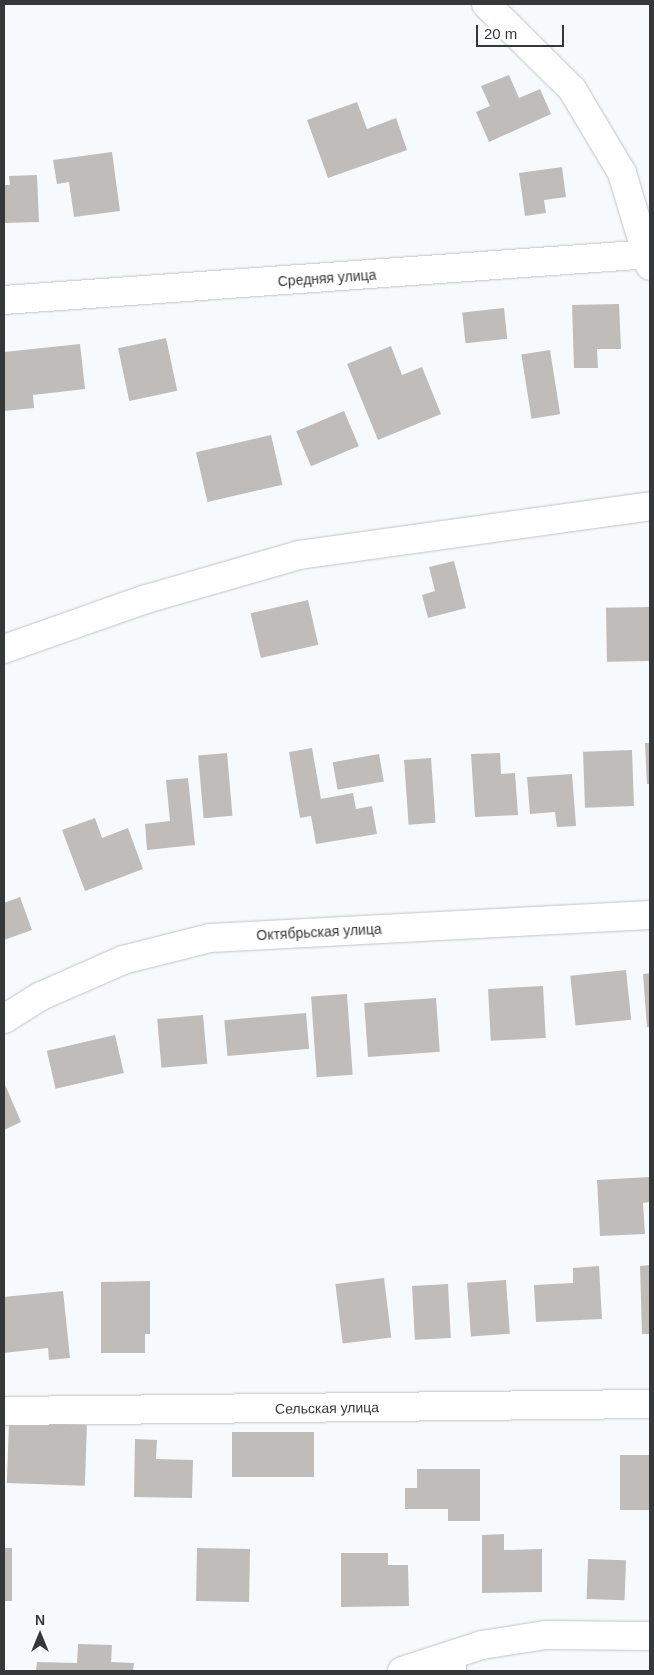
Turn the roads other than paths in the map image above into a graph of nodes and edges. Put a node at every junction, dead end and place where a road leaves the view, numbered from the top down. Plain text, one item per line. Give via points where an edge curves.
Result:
1 (486, 4) edge
2 (649, 258) edge
3 (4, 300) edge
4 (650, 506) edge
5 (4, 649) edge
6 (650, 914) edge
7 (4, 1018) edge
8 (650, 1404) edge
9 (4, 1411) edge
10 (650, 1636) edge
11 (458, 1662) edge
12 (402, 1671) edge

1 - 2 street via 572,89 622,173
2 - 3 street, Средняя улица
4 - 5 street via 299,555 143,600
6 - 7 street, Октябрьская улица via 210,938 124,960 41,996
8 - 9 street, Сельская улица
10 - 11 street via 546,1635
11 - 12 street

